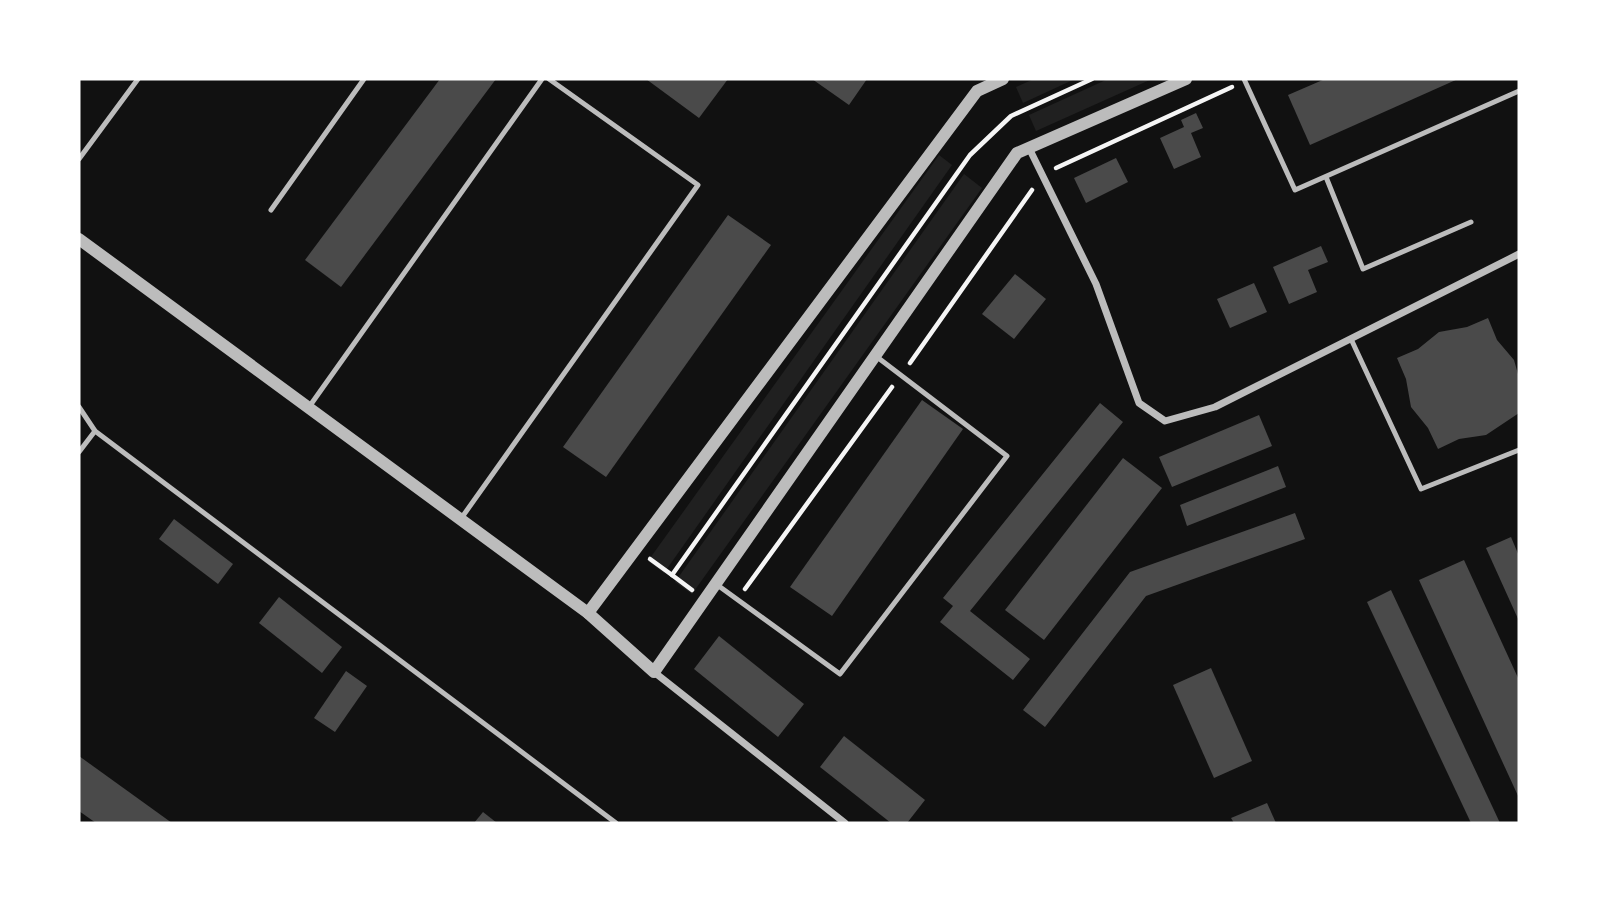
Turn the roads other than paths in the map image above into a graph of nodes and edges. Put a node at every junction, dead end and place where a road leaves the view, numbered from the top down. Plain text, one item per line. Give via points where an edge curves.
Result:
1 (138, 79) edge
2 (364, 79) edge
3 (542, 79) edge
4 (549, 79) edge
5 (1003, 79) edge
6 (1186, 79) edge
7 (1244, 80) edge
8 (1519, 91) edge
9 (1029, 148) junction
10 (79, 159) edge
11 (1325, 177) junction
12 (271, 210) dead end
13 (1471, 222) dead end
14 (79, 239) edge
15 (1519, 254) edge
16 (1351, 339) junction
17 (876, 356) junction
18 (79, 407) edge
19 (308, 408) junction
20 (95, 431) junction
21 (1519, 450) edge
22 (79, 452) edge
23 (460, 520) junction
24 (716, 584) junction
25 (588, 613) junction
26 (654, 672) junction
27 (616, 823) edge
28 (845, 823) edge

1 - 10 lane
2 - 12 lane
3 - 19 lane
4 - 23 lane via 698,185
5 - 25 street via 976,91
6 - 9 street
7 - 11 lane via 1294,190
8 - 11 lane
9 - 16 street via 1096,284 1139,403 1165,421 1215,407
9 - 17 street via 1017,153
11 - 13 lane via 1363,270
14 - 19 street
15 - 16 street
16 - 21 lane via 1421,489
17 - 24 street
17 - 24 lane via 1007,456 840,674
18 - 20 lane
19 - 23 street
20 - 22 lane
20 - 27 lane
23 - 25 street
24 - 26 street
25 - 26 street
26 - 28 street

